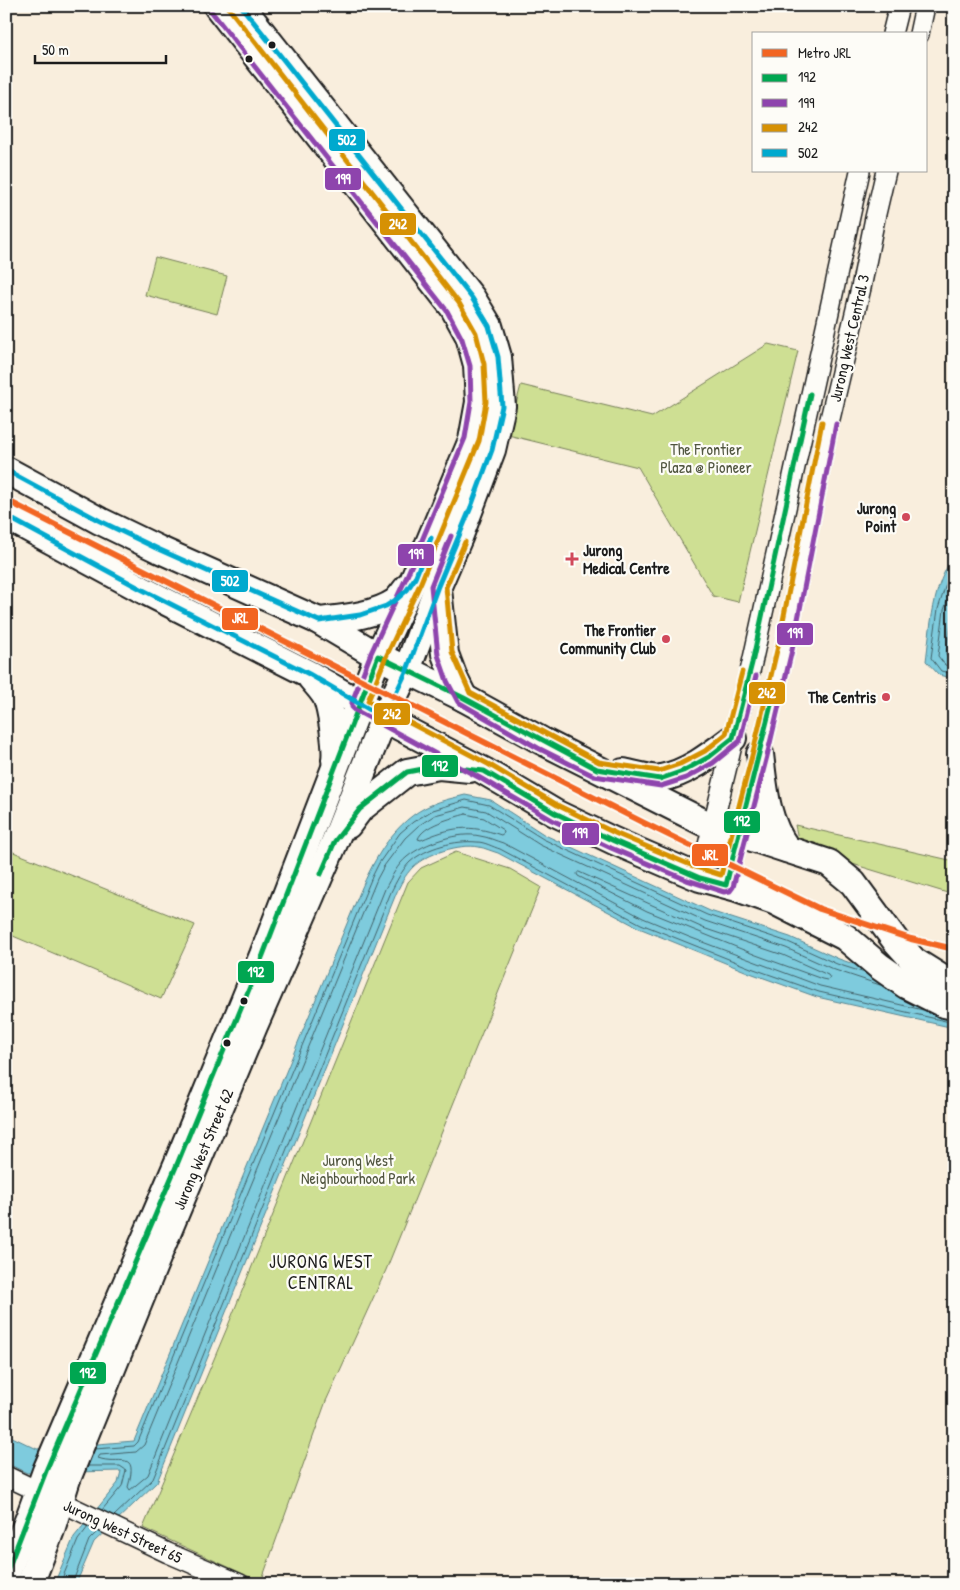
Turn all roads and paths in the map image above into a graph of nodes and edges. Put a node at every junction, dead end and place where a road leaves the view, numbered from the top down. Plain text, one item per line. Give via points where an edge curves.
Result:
1 (217, 6) edge
2 (241, 6) edge
3 (898, 6) edge
4 (925, 6) edge
5 (892, 32) edge
6 (919, 32) edge
7 (860, 172) edge
8 (886, 172) edge
9 (6, 470) edge
10 (6, 516) edge
11 (426, 582) junction
12 (319, 621) junction
13 (378, 656) junction
14 (407, 670) junction
15 (308, 674) junction
16 (464, 698) junction
17 (359, 704) junction
18 (384, 718) junction
19 (733, 738) junction
20 (760, 754) junction
21 (597, 769) junction
22 (484, 772) junction
23 (333, 773) junction
24 (712, 825) junction
25 (740, 834) junction
26 (336, 841) junction
27 (787, 849) junction
28 (700, 878) junction
29 (726, 885) junction
30 (951, 998) edge
31 (6, 1476) edge
32 (49, 1497) junction
33 (6, 1575) edge
34 (30, 1584) edge
35 (240, 1584) edge

1 - 11 street via 453,307 469,336 477,365 479,402 472,440
2 - 11 street via 472,298 488,326 498,357 502,406 492,450 460,535
3 - 5 street
4 - 6 street
7 - 19 street, Jurong West Central 3
8 - 20 street, Jurong West Central 3
9 - 12 street via 158,549
10 - 15 street
11 - 12 street via 396,601 370,612
11 - 13 street, Jurong West Street 62
11 - 14 street, Jurong West Street 62
11 - 16 street via 445,654
12 - 13 street
13 - 14 street
13 - 17 street, Jurong West Street 62
14 - 16 street
14 - 18 street, Jurong West Street 62
15 - 17 street
15 - 23 street via 325,696 331,714 336,753
16 - 21 street
17 - 18 street
17 - 23 street, Jurong West Street 62
18 - 22 street
18 - 26 street, Jurong West Street 62
19 - 21 street via 709,757 660,779
19 - 24 street, Jurong West Central 3
20 - 25 street, Jurong West Central 3
20 - 27 street via 769,810 778,837
21 - 24 street
22 - 26 street via 439,766 407,772 360,810
22 - 28 street via 555,813
23 - 32 street, Jurong West Street 62
24 - 25 street
24 - 28 street, Jurong West Central 3
25 - 27 street
25 - 29 street, Jurong West Central 3
26 - 32 street, Jurong West Street 62 via 254,1026 67,1479
27 - 30 street via 829,863 853,882 895,940
28 - 29 street
29 - 30 street via 774,901 845,937 906,985
31 - 32 street, Jurong West Street 65
32 - 33 street, Jurong West Street 62
32 - 34 street, Jurong West Street 62 via 51,1530
32 - 35 street, Jurong West Street 65

